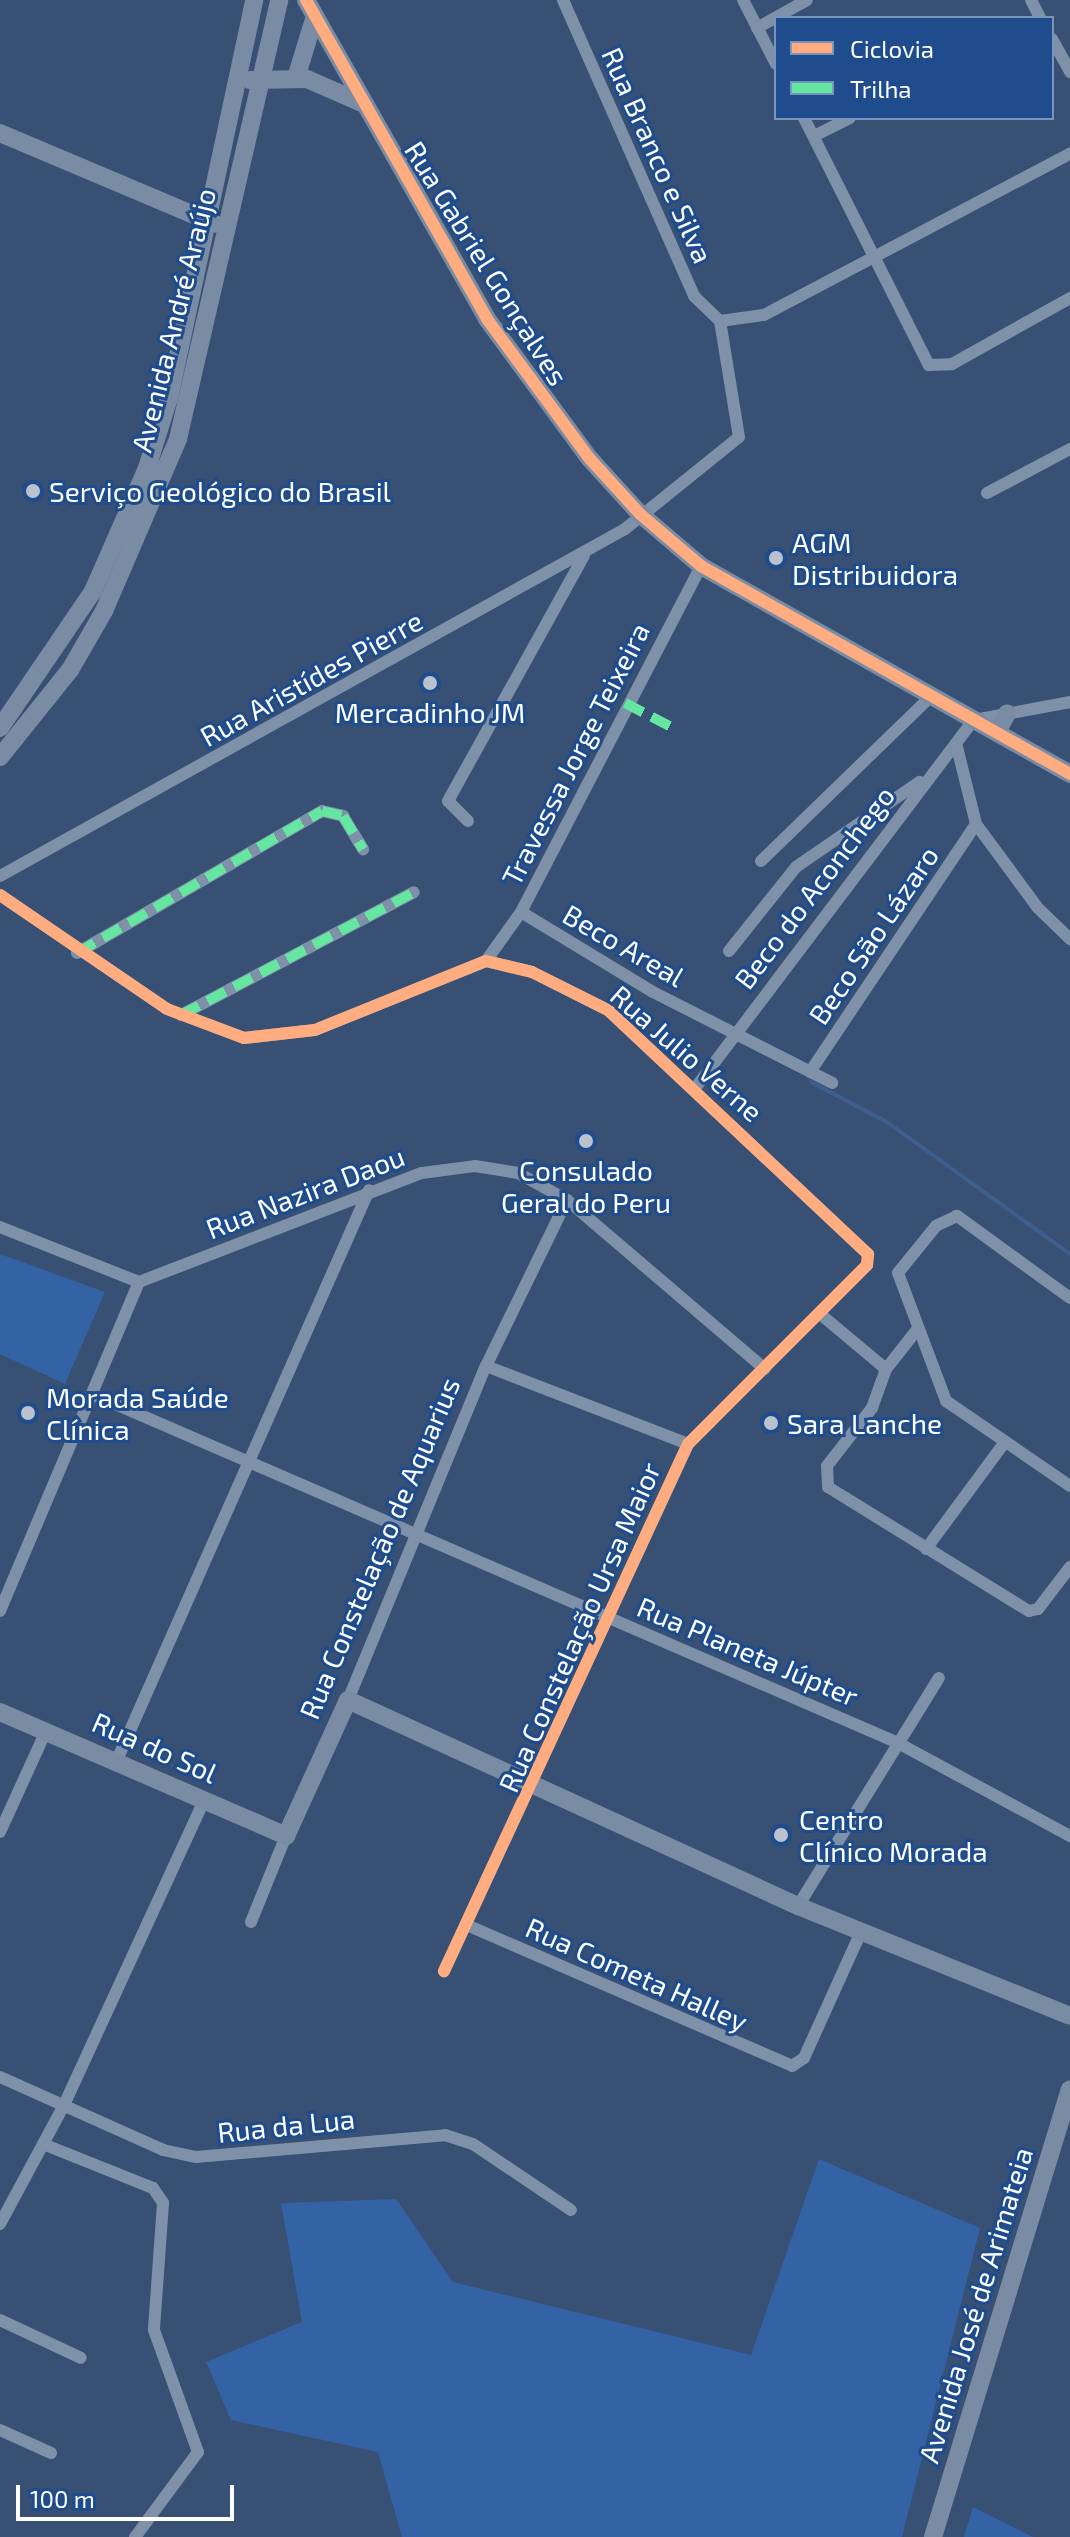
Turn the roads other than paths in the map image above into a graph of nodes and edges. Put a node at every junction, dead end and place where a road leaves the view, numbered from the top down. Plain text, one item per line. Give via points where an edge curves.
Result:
1 (254, 0) edge
2 (279, 0) edge
3 (563, 0) edge
4 (743, 0) edge
5 (807, 0) edge
6 (311, 8) edge
7 (778, 16) edge
8 (774, 18) edge
9 (757, 28) junction
10 (1054, 43) edge
11 (774, 60) edge
12 (1070, 72) edge
13 (236, 78) junction
14 (296, 78) junction
15 (258, 81) junction
16 (362, 103) junction
17 (805, 120) edge
18 (846, 120) edge
19 (0, 133) edge
20 (814, 136) junction
21 (1070, 154) edge
22 (207, 221) junction
23 (225, 228) junction
24 (872, 256) junction
25 (1070, 298) edge
26 (720, 321) junction
27 (1070, 449) edge
28 (987, 493) dead end
29 (640, 514) junction
30 (584, 556) junction
31 (701, 566) junction
32 (930, 697) junction
33 (1070, 702) edge
34 (1007, 713) junction
35 (974, 720) junction
36 (0, 728) edge
37 (997, 732) junction
38 (957, 747) junction
39 (0, 757) edge
40 (1070, 774) edge
41 (922, 780) junction
42 (468, 821) dead end
43 (976, 824) junction
44 (363, 849) dead end
45 (761, 861) dead end
46 (0, 876) edge
47 (414, 892) dead end
48 (0, 895) edge
49 (521, 912) junction
50 (1070, 939) edge
51 (729, 951) dead end
52 (77, 953) junction
53 (486, 961) junction
54 (181, 1015) junction
55 (735, 1033) junction
56 (810, 1072) junction
57 (832, 1083) dead end
58 (696, 1087) junction
59 (369, 1190) junction
60 (567, 1200) junction
61 (0, 1227) edge
62 (867, 1265) joint
63 (139, 1282) junction
64 (1070, 1298) edge
65 (819, 1313) junction
66 (916, 1331) junction
67 (486, 1366) junction
68 (765, 1369) junction
69 (886, 1369) junction
70 (92, 1394) junction
71 (1005, 1442) junction
72 (688, 1444) junction
73 (252, 1463) junction
74 (1070, 1486) edge
75 (415, 1531) junction
76 (926, 1549) junction
77 (1070, 1567) edge
78 (0, 1611) edge
79 (605, 1615) junction
80 (939, 1678) dead end
81 (348, 1700) junction
82 (0, 1712) edge
83 (46, 1731) junction
84 (898, 1743) junction
85 (117, 1760) junction
86 (534, 1786) junction
87 (204, 1800) junction
88 (0, 1832) edge
89 (286, 1836) junction
90 (1070, 1836) edge
91 (798, 1906) junction
92 (251, 1922) dead end
93 (469, 1926) junction
94 (861, 1932) junction
95 (444, 1971) dead end
96 (1070, 2016) edge
97 (0, 2077) edge
98 (1070, 2090) edge
99 (64, 2105) junction
100 (43, 2144) junction
101 (571, 2210) dead end
102 (0, 2224) edge
103 (0, 2320) edge
104 (81, 2358) dead end
105 (0, 2430) edge
106 (51, 2453) dead end
107 (135, 2537) edge
108 (933, 2537) edge

1 - 13 street, Avenida André Araújo
2 - 15 street, Avenida André Araújo
3 - 26 street, Rua Branco e Silva via 694,296
4 - 9 street
5 - 7 street
6 - 14 street
6 - 16 street, Rua Gabriel Gonçalves
8 - 9 street
9 - 11 street
10 - 12 street
13 - 15 street
13 - 22 street, Avenida André Araújo
14 - 15 street
14 - 16 street
15 - 23 street, Avenida André Araújo
16 - 29 street, Rua Gabriel Gonçalves via 487,319 581,448
17 - 20 street
18 - 20 street
19 - 22 street
20 - 24 street
21 - 24 street
22 - 23 street
22 - 36 street, Avenida André Araújo via 169,398 114,551
23 - 39 street, Avenida André Araújo via 178,439 136,544 70,670
24 - 25 street via 929,365 952,364
24 - 26 street via 764,315
26 - 29 street, Rua Aristídes Pierre via 739,437
27 - 28 street
29 - 30 street, Rua Aristídes Pierre
29 - 31 street, Rua Gabriel Gonçalves
30 - 42 street via 448,801
30 - 46 street, Rua Aristídes Pierre
31 - 32 street, Rua Gabriel Gonçalves
31 - 49 street, Travessa Jorge Teixeira
32 - 35 street, Rua Gabriel Gonçalves
32 - 45 street
33 - 34 street
34 - 35 street
34 - 37 street
35 - 37 street, Rua Gabriel Gonçalves
35 - 38 street, Beco do Aconchego
37 - 40 street, Rua Gabriel Gonçalves
38 - 41 street, Beco do Aconchego
38 - 43 street
41 - 51 street via 796,867
41 - 55 street, Beco do Aconchego
43 - 50 street via 1038,908
43 - 56 street, Beco São Lázaro
44 - 52 street via 343,816 322,811
47 - 54 street
48 - 52 street
49 - 53 street, Travessa Jorge Teixeira
49 - 55 street, Beco Areal
52 - 54 street
53 - 54 street via 315,1030 244,1038
53 - 58 street, Rua Julio Verne via 570,988
55 - 56 street, Beco Areal
55 - 58 street, Beco do Aconchego
56 - 57 street, Beco Areal
58 - 62 street, Rua Julio Verne via 864,1248
59 - 60 street, Rua Nazira Daou via 475,1166 518,1173
59 - 63 street, Rua Nazira Daou
59 - 73 street
60 - 67 street, Rua Constelação de Aquarius
60 - 68 street, Rua Nazira Daou
61 - 63 street
62 - 65 street, Rua Constelação Ursa Maior
63 - 70 street
64 - 66 street via 967,1220 949,1217 902,1261 900,1286
65 - 68 street, Rua Constelação Ursa Maior
65 - 69 street
66 - 69 street
66 - 71 street via 946,1401
67 - 72 street
67 - 75 street, Rua Constelação de Aquarius
68 - 72 street, Rua Constelação Ursa Maior
69 - 76 street via 872,1408 823,1476 833,1493
70 - 73 street, Rua Planeta Júpter
70 - 78 street
71 - 74 street
71 - 76 street
72 - 79 street, Rua Constelação Ursa Maior
73 - 75 street, Rua Planeta Júpter
73 - 85 street
75 - 79 street, Rua Planeta Júpter
75 - 81 street, Rua Constelação de Aquarius
76 - 77 street via 1029,1611 1043,1603
79 - 84 street, Rua Planeta Júpter
79 - 86 street, Rua Constelação Ursa Maior
80 - 84 street
81 - 86 street
81 - 89 street, Rua Constelação de Aquarius
82 - 83 street, Rua do Sol
83 - 85 street, Rua do Sol
83 - 88 street
84 - 90 street, Rua Planeta Júpter
84 - 91 street
85 - 87 street, Rua do Sol
86 - 91 street
86 - 93 street, Rua Constelação Ursa Maior
87 - 89 street, Rua do Sol
87 - 99 street
89 - 92 street, Rua Constelação de Aquarius
91 - 94 street
93 - 94 street, Rua Cometa Halley via 786,2065 804,2058
93 - 95 street, Rua Constelação Ursa Maior
94 - 96 street
97 - 99 street, Rua da Lua
98 - 108 street, Avenida José de Arimateia
99 - 100 street
99 - 101 street, Rua da Lua via 196,2157 445,2135 473,2144
100 - 102 street
100 - 107 street via 153,2188 163,2203 154,2330 198,2452 145,2513
103 - 104 street
105 - 106 street

